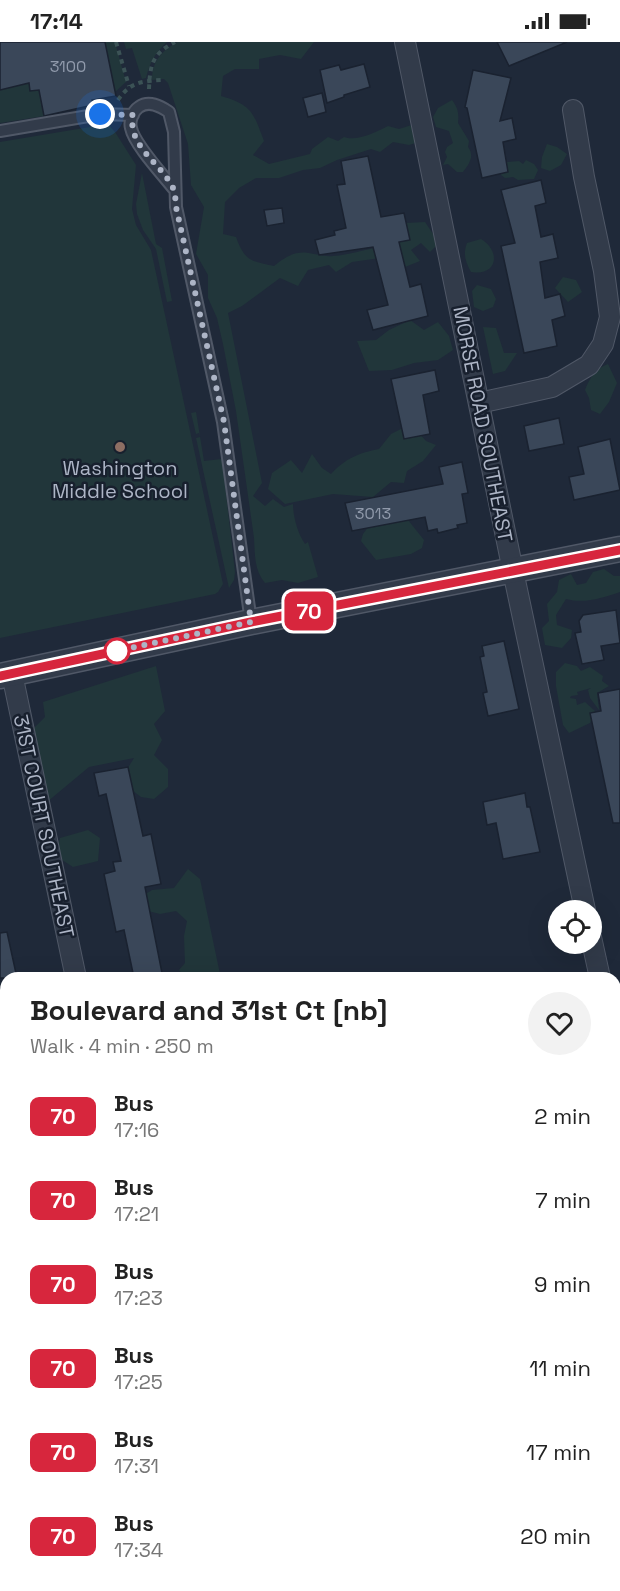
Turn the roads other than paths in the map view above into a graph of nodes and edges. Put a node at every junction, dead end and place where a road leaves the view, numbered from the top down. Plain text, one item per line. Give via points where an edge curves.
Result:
1 (405, 42) edge
2 (573, 110) dead end
3 (133, 115) junction
4 (0, 131) edge
5 (174, 189) junction
6 (479, 403) junction
7 (620, 549) edge
8 (513, 571) junction
9 (251, 622) junction
10 (6, 675) edge
11 (583, 900) edge
12 (595, 954) edge
13 (75, 972) edge
14 (599, 972) edge

1 - 6 street, MORSE ROAD SOUTHEAST
2 - 6 street via 610,317 603,344 589,365 552,387
3 - 4 lane via 100,114
3 - 5 lane via 130,127 137,141
3 - 5 lane via 150,103 169,112 174,132
5 - 9 lane via 224,422
6 - 8 street, MORSE ROAD SOUTHEAST
7 - 8 street
8 - 9 street
8 - 11 street, MORSE ROAD SOUTHEAST
9 - 10 street
10 - 13 street, 31ST COURT SOUTHEAST
12 - 14 street

